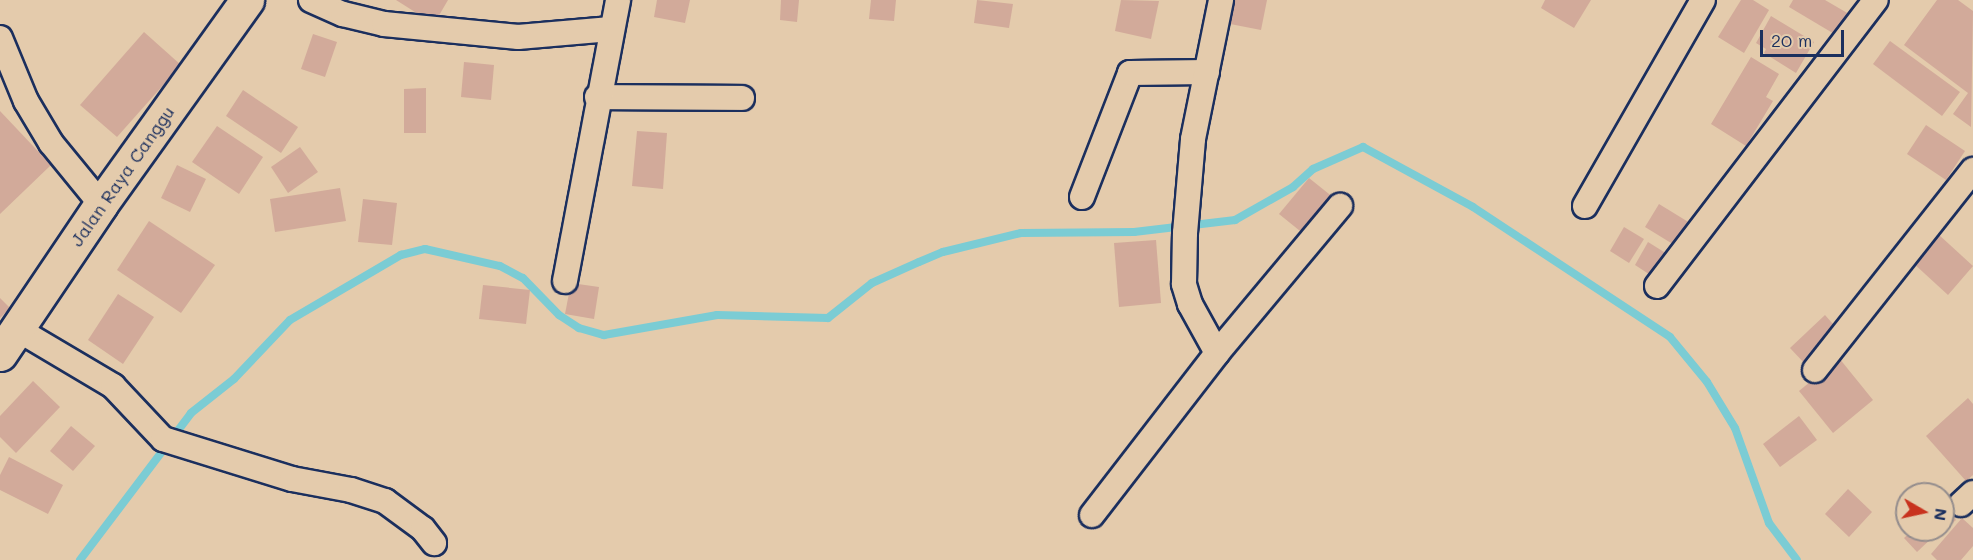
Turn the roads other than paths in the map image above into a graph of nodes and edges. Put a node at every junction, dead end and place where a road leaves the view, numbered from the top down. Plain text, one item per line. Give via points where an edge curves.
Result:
1 (247, 0) edge
2 (310, 0) edge
3 (618, 0) edge
4 (1221, 0) edge
5 (1703, 0) edge
6 (1876, 0) edge
7 (611, 29) junction
8 (0, 38) edge
9 (1207, 72) junction
10 (597, 97) junction
11 (742, 98) dead end
12 (1973, 170) edge
13 (1082, 197) dead end
14 (101, 204) junction
15 (1340, 206) dead end
16 (1585, 206) dead end
17 (565, 281) dead end
18 (1657, 286) dead end
19 (8, 342) edge
20 (1216, 353) junction
21 (1815, 370) dead end
22 (1092, 515) dead end
23 (434, 543) dead end

1 - 14 main road, Jalan Raya Canggu
2 - 7 street via 343,14 384,24 518,38
3 - 7 street
4 - 9 street
5 - 16 street
6 - 18 street
7 - 10 street
8 - 14 street via 26,101 51,143
9 - 13 street via 1130,73
9 - 20 street via 1193,139 1184,284
10 - 11 street
10 - 17 street
12 - 21 street
14 - 19 main road, Jalan Raya Canggu
15 - 20 street
19 - 23 street via 113,386 162,439 292,479 385,501 423,529
20 - 22 street

